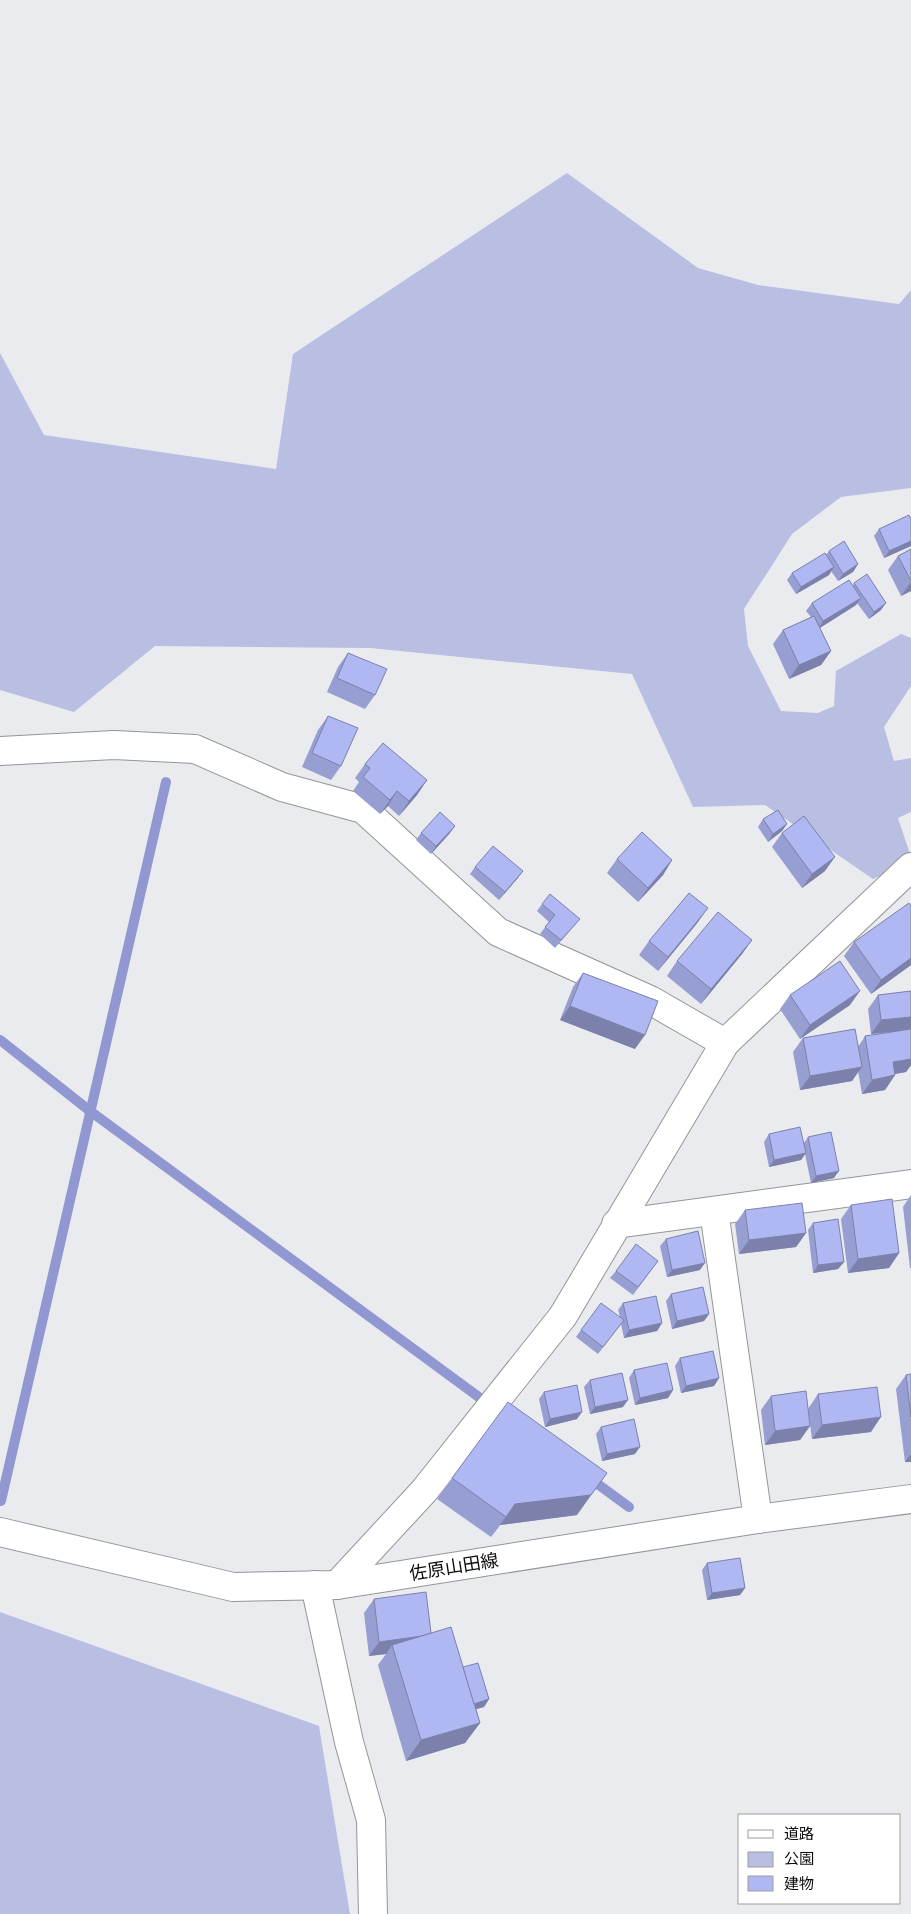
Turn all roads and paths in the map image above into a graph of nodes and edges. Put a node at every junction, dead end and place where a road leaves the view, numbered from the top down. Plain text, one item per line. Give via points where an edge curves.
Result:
1 (0, 751) edge
2 (911, 867) edge
3 (725, 1043) junction
4 (911, 1184) edge
5 (714, 1211) junction
6 (616, 1224) junction
7 (911, 1499) edge
8 (758, 1519) junction
9 (0, 1532) edge
10 (326, 1585) junction
11 (373, 1914) edge

1 - 3 street via 114,745 195,749 282,787 363,809 498,932 650,1000
2 - 3 street
3 - 6 street
4 - 5 street
5 - 6 street
5 - 8 street
6 - 10 street via 563,1316 424,1491
7 - 8 street, 佐原山田線
8 - 10 street, 佐原山田線
9 - 10 street, 佐原山田線 via 233,1586
10 - 11 street via 349,1742 371,1820

